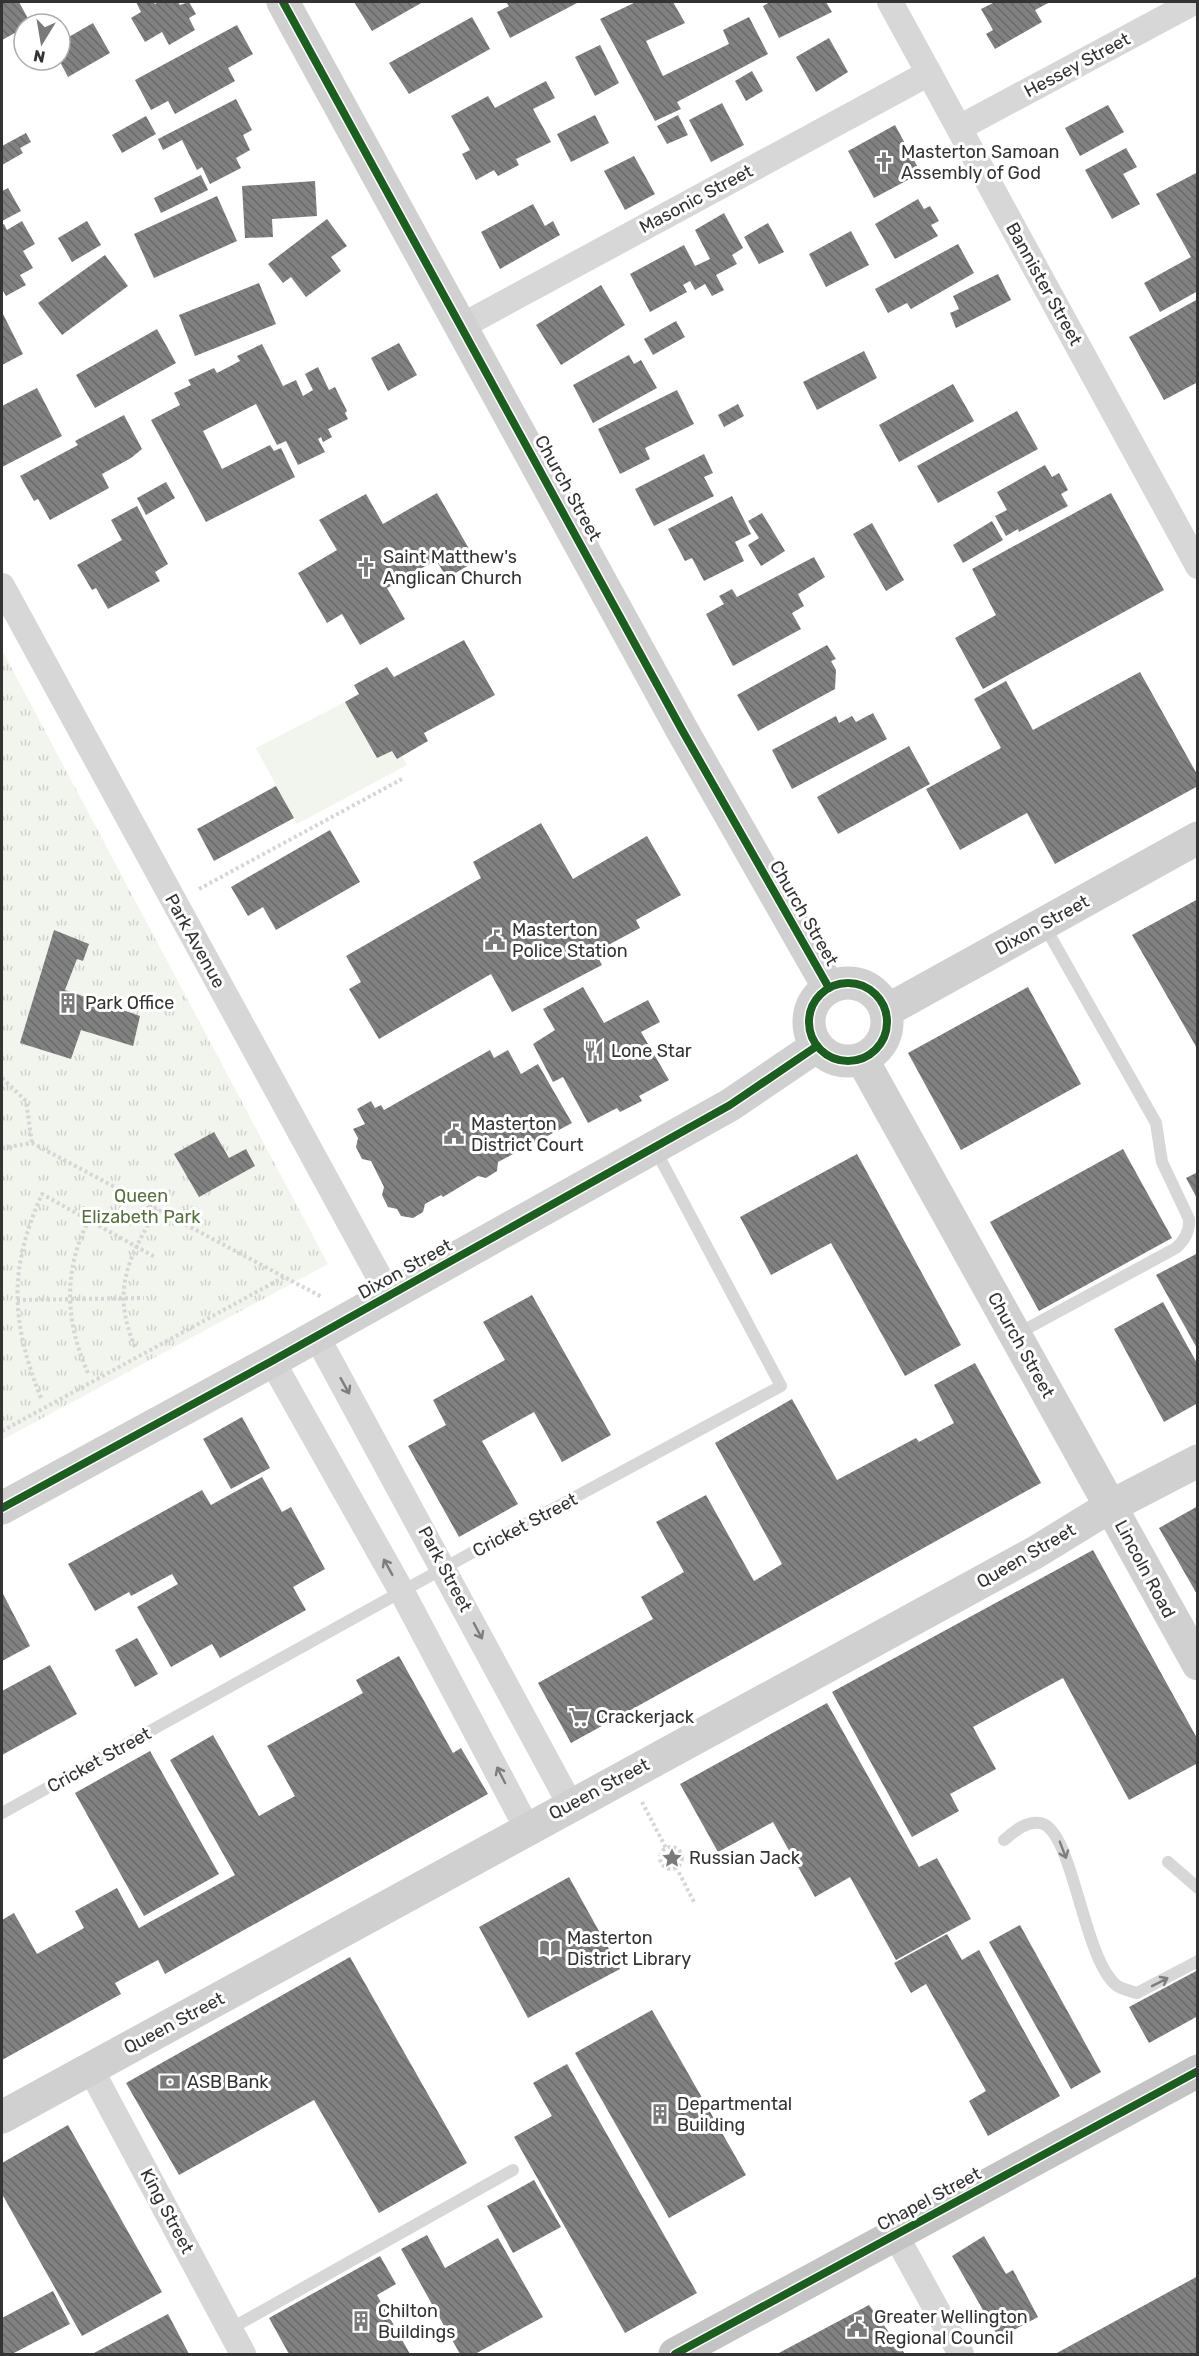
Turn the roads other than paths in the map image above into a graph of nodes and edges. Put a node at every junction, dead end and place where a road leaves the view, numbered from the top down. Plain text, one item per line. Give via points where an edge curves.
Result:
1 (284, 2) edge
2 (890, 2) edge
3 (1194, 2) edge
4 (929, 73) junction
5 (959, 128) junction
6 (462, 326) junction
7 (1197, 566) edge
8 (2, 586) edge
9 (1197, 838) edge
10 (1044, 924) junction
11 (829, 988) junction
12 (886, 1011) junction
13 (817, 1046) junction
14 (861, 1059) junction
15 (655, 1148) junction
16 (389, 1295) junction
17 (316, 1335) junction
18 (1015, 1335) junction
19 (272, 1361) junction
20 (1197, 1461) edge
21 (1111, 1506) junction
22 (2, 1508) edge
23 (445, 1569) junction
24 (402, 1592) junction
25 (1197, 1664) edge
26 (570, 1804) junction
27 (2, 1814) edge
28 (527, 1828) junction
29 (1004, 1840) dead end
30 (1168, 1862) dead end
31 (1197, 1888) edge
32 (1197, 1961) edge
33 (90, 2068) junction
34 (1197, 2071) edge
35 (2, 2117) edge
36 (513, 2170) dead end
37 (895, 2234) junction
38 (230, 2330) junction
39 (243, 2355) edge
40 (675, 2355) edge
41 (961, 2355) edge

1 - 6 street, Church Street
2 - 4 street, Bannister Street
3 - 5 street, Hessey Street
4 - 5 street, Bannister Street
4 - 6 street, Masonic Street
5 - 7 street, Bannister Street
6 - 11 street, Church Street via 682,730
8 - 16 street, Park Avenue
9 - 10 street, Dixon Street
10 - 12 street, Dixon Street
10 - 18 lane via 1156,1123 1162,1162 1190,1226 1176,1248
11 - 12 street via 843,983 859,985 879,999
11 - 13 street via 817,999 810,1014 810,1032
12 - 14 street via 883,1041
13 - 14 street via 829,1056 845,1061
13 - 15 street, Dixon Street via 730,1105
14 - 18 street, Church Street
15 - 16 street, Dixon Street
15 - 23 lane, Cricket Street via 781,1386
16 - 17 street, Dixon Street
17 - 19 street, Dixon Street
17 -> 23 street, Park Street
18 - 21 street, Church Street
19 - 22 street, Dixon Street
24 -> 19 street
20 - 21 street, Queen Street
21 - 25 street, Lincoln Road
21 - 26 street, Queen Street via 1036,1552
23 - 24 lane, Cricket Street
23 -> 26 street, Park Street
24 - 27 lane, Cricket Street
28 -> 24 street
26 - 28 street, Queen Street
28 - 33 street, Queen Street
29 -> 32 lane via 1024,1825 1041,1823 1056,1832 1100,1966 1117,1986 1137,1993
30 - 31 lane
33 - 35 street, Queen Street
33 - 38 street, King Street
34 - 37 highway, Chapel Street
36 - 38 lane
37 - 40 highway, Chapel Street
37 - 41 street
38 - 39 street, King Street

